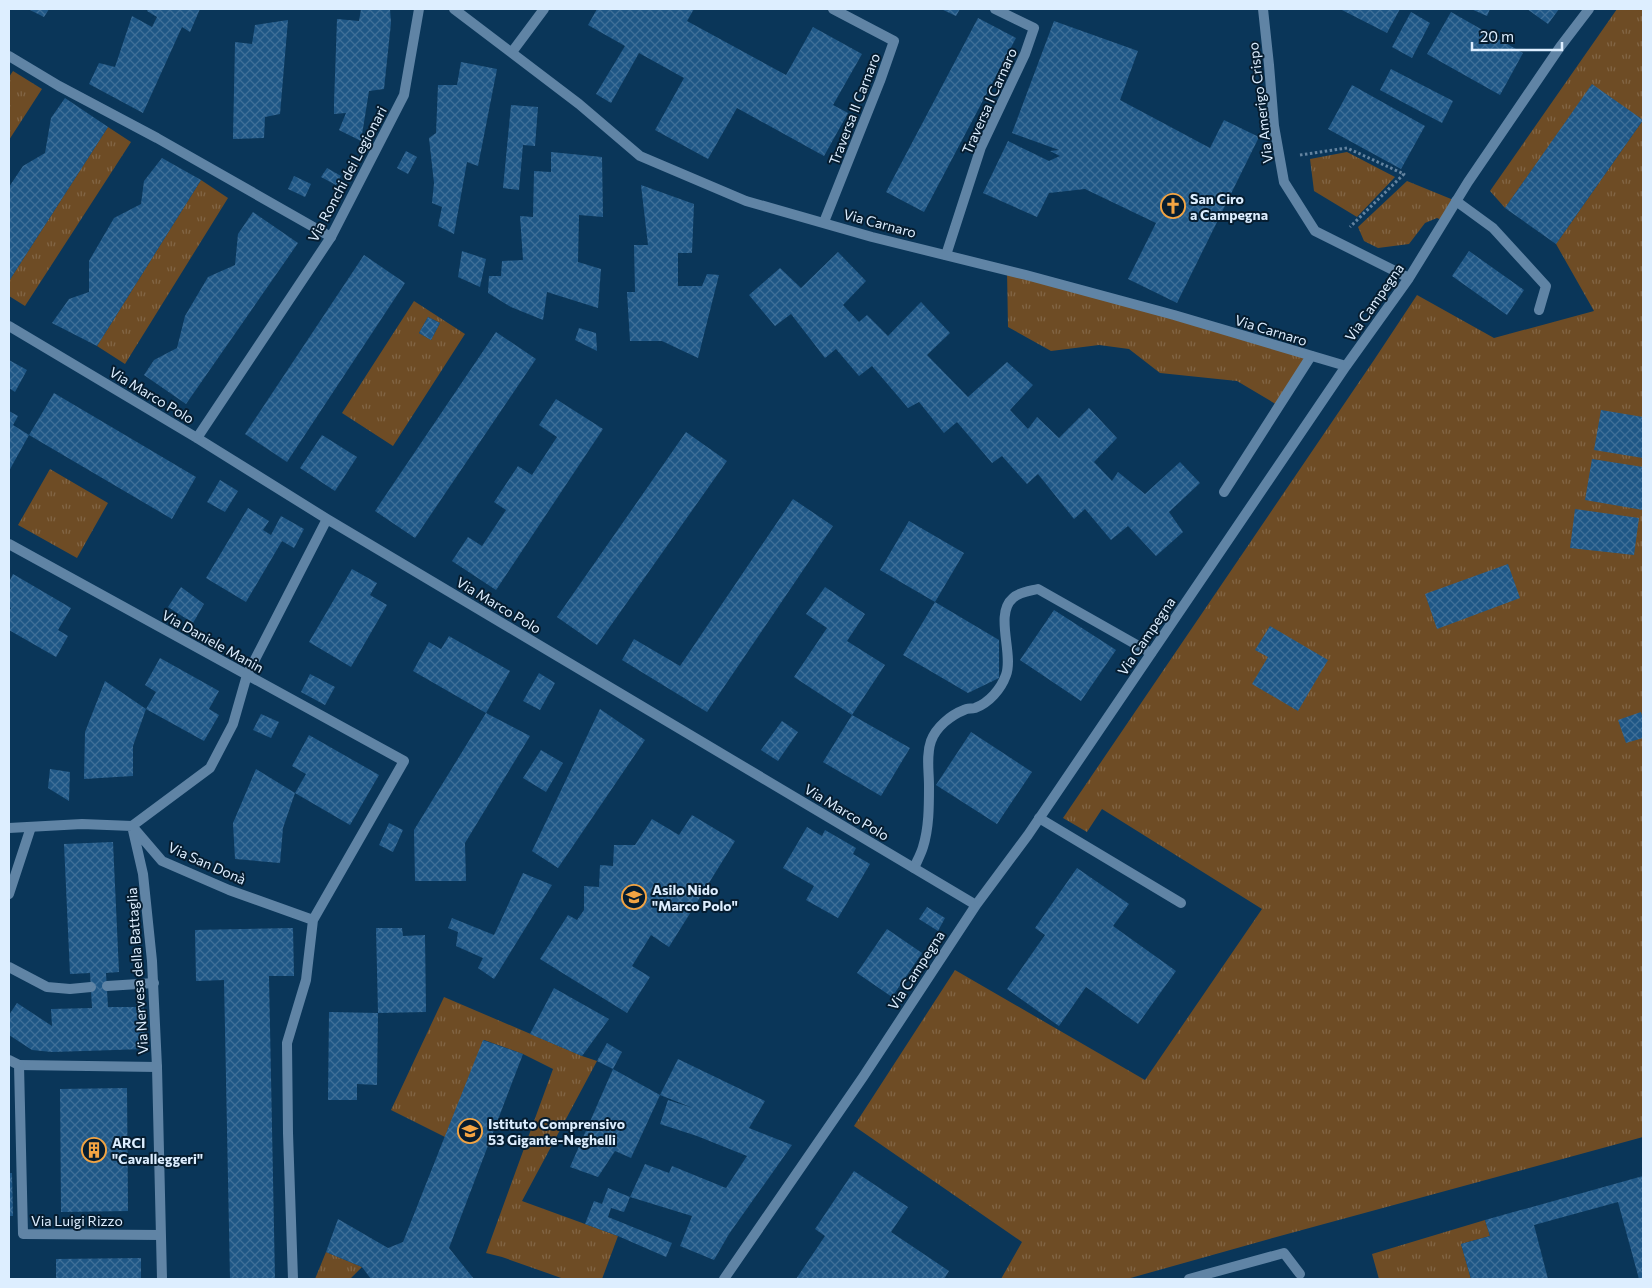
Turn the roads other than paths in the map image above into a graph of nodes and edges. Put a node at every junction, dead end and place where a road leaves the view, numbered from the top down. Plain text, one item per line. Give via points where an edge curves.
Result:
1 (419, 9) edge
2 (454, 9) edge
3 (544, 9) edge
4 (833, 9) edge
5 (995, 9) edge
6 (1263, 9) edge
7 (1590, 9) edge
8 (512, 52) junction
9 (9, 56) edge
10 (1456, 201) junction
11 (824, 222) junction
12 (331, 237) junction
13 (946, 255) junction
14 (1409, 278) junction
15 (1539, 310) dead end
16 (9, 326) edge
17 (1311, 356) junction
18 (1346, 366) junction
19 (197, 438) junction
20 (1224, 492) dead end
21 (328, 518) junction
22 (9, 544) edge
23 (1151, 653) junction
24 (247, 676) junction
25 (1039, 818) junction
26 (132, 826) junction
27 (31, 827) junction
28 (9, 828) edge
29 (914, 868) junction
30 (9, 894) edge
31 (1181, 903) dead end
32 (976, 905) junction
33 (313, 920) junction
34 (9, 967) edge
35 (154, 983) junction
36 (107, 986) dead end
37 (90, 987) dead end
38 (9, 1060) edge
39 (19, 1065) junction
40 (157, 1067) junction
41 (161, 1235) junction
42 (1300, 1274) dead end
43 (162, 1279) edge
44 (293, 1279) edge
45 (724, 1279) edge
46 (1189, 1279) edge

1 - 12 street, Via Ronchi dei Legionari via 404,96
2 - 8 street, Via Carnaro
3 - 8 street
4 - 11 street, Traversa II Carnaro via 894,41
5 - 13 street, Traversa I Carnaro via 1034,28 981,147
6 - 14 street, Via Amerigo Crispo via 1274,126 1284,182 1315,231
7 - 10 street, Via Campegna via 1560,47
8 - 11 street, Via Carnaro via 640,156 746,201
9 - 12 street
10 - 14 street, Via Campegna
10 - 15 street via 1493,228 1546,286
11 - 13 street, Via Carnaro
12 - 19 street, Via Ronchi dei Legionari
13 - 17 street, Via Carnaro via 1026,274
14 - 18 street, Via Campegna
16 - 19 street, Via Marco Polo
17 - 18 street, Via Carnaro
17 - 20 street
18 - 23 street, Via Campegna
19 - 21 street, Via Marco Polo
21 - 24 street
21 - 29 street, Via Marco Polo
22 - 24 street, Via Daniele Manin
23 - 25 street, Via Campegna
23 - 29 street via 1038,590 1023,592 1013,598 1004,616 1008,657 1006,674 998,690 988,701 975,708 964,709 948,719 932,739 928,753 928,822
24 - 26 street via 233,724 210,768
24 - 33 street, Via Daniele Manin via 404,762
25 - 31 street
25 - 32 street, Via Campegna
26 - 27 street
26 - 33 street, Via San Donà via 162,861 229,890
26 - 35 street, Via Nervesa della Battaglia via 143,874
27 - 28 street
27 - 30 street
29 - 32 street, Via Marco Polo
32 - 45 street, Via Campegna
33 - 44 street via 306,980 287,1043
34 - 37 street via 47,987
35 - 36 street
35 - 40 street, Via Nervesa della Battaglia
38 - 39 street
39 - 40 street
39 - 41 street, Via Luigi Rizzo via 23,1234
40 - 41 street, Via Nervesa della Battaglia
41 - 43 street, Via Nervesa della Battaglia
42 - 46 street via 1284,1253

